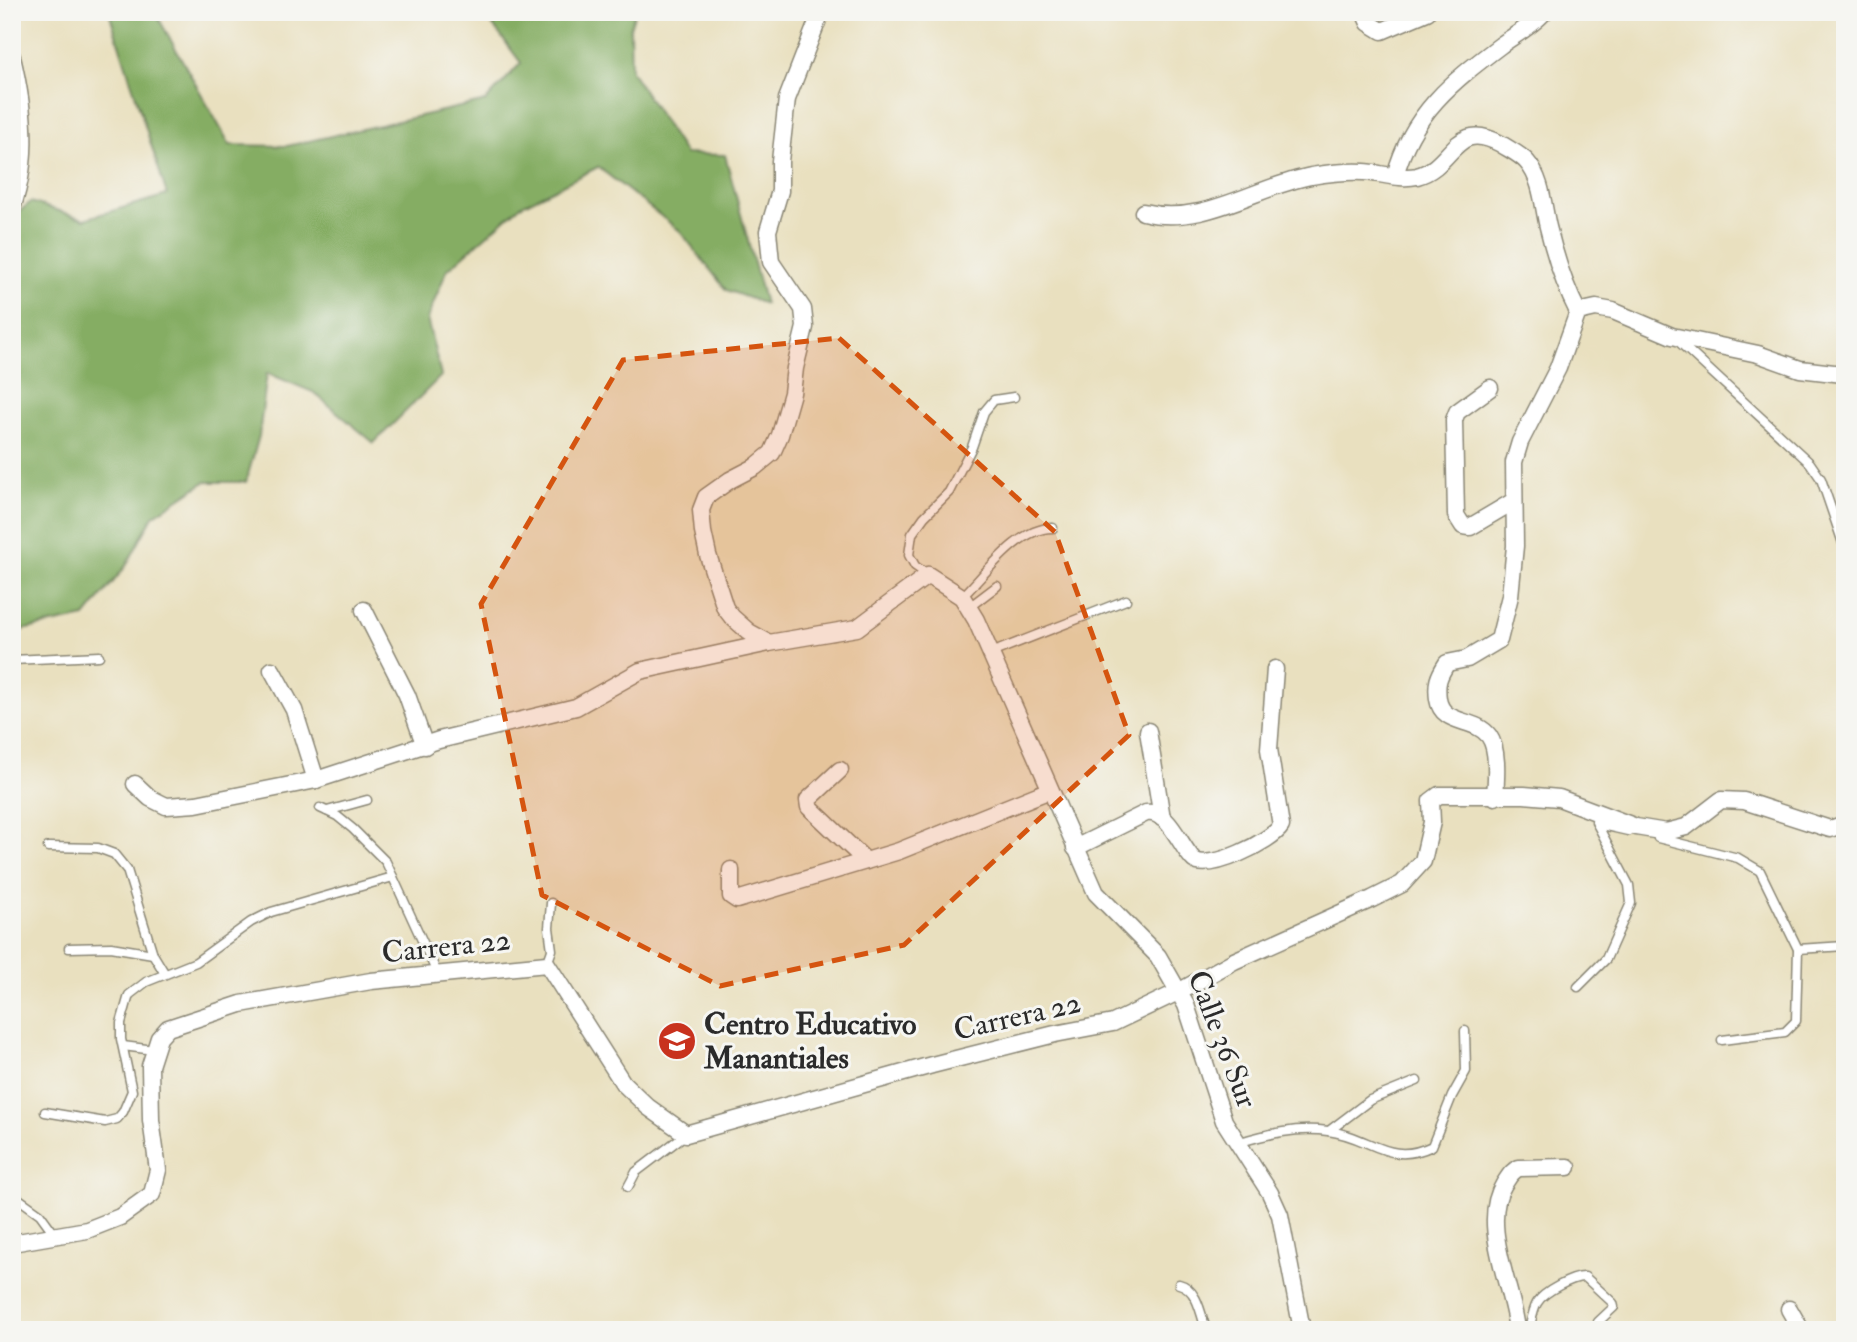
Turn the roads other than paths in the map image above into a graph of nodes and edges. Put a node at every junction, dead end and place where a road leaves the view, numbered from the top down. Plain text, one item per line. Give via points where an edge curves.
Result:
1 (821, 12) edge
2 (1364, 12) edge
3 (1427, 12) edge
4 (1544, 12) edge
5 (12, 57) edge
6 (1395, 176) junction
7 (12, 208) edge
8 (1143, 212) dead end
9 (1578, 312) junction
10 (1672, 336) junction
11 (1845, 373) edge
12 (1490, 388) dead end
13 (1014, 397) dead end
14 (1514, 501) junction
15 (1053, 528) dead end
16 (1845, 549) edge
17 (928, 575) junction
18 (996, 586) dead end
19 (1126, 600) dead end
20 (965, 602) junction
21 (364, 610) dead end
22 (769, 643) junction
23 (991, 653) junction
24 (99, 656) dead end
25 (12, 660) edge
26 (1275, 669) dead end
27 (272, 670) dead end
28 (1148, 731) dead end
29 (425, 746) junction
30 (840, 770) dead end
31 (316, 780) junction
32 (135, 784) dead end
33 (1050, 790) junction
34 (1495, 797) junction
35 (367, 800) dead end
36 (1593, 817) junction
37 (1162, 818) junction
38 (1845, 824) edge
39 (48, 847) dead end
40 (1075, 848) junction
41 (866, 861) junction
42 (731, 870) dead end
43 (393, 877) junction
44 (551, 903) dead end
45 (1845, 946) edge
46 (69, 948) dead end
47 (1798, 949) junction
48 (153, 954) junction
49 (547, 964) junction
50 (165, 974) junction
51 (438, 975) junction
52 (1578, 987) dead end
53 (1180, 991) junction
54 (1465, 1031) dead end
55 (1722, 1040) dead end
56 (123, 1046) junction
57 (153, 1049) junction
58 (1417, 1081) dead end
59 (45, 1112) dead end
60 (1329, 1131) junction
61 (686, 1134) junction
62 (1237, 1143) junction
63 (1568, 1167) dead end
64 (628, 1187) dead end
65 (12, 1194) edge
66 (56, 1236) junction
67 (12, 1243) edge
68 (1179, 1284) dead end
69 (1789, 1309) dead end
70 (1598, 1322) dead end
71 (1206, 1330) edge
72 (1302, 1330) edge
73 (1517, 1330) edge
74 (1529, 1330) edge
75 (1801, 1330) edge

1 - 22 street via 786,99 780,191 768,231 771,262 803,309 805,327 792,393 772,453 706,497 701,510 708,555 725,608 749,632
2 - 3 street via 1373,27 1382,31
4 - 6 street via 1430,105 1406,142
5 - 7 street via 20,93 24,156
6 - 8 street via 1328,173 1290,181 1193,215
6 - 9 street via 1426,172 1472,135 1489,138 1523,158 1535,172 1557,259
9 - 10 street via 1596,308 1613,312
9 - 14 street via 1558,368 1520,442 1514,462
10 - 11 street via 1758,354 1800,369
10 - 16 lane via 1810,463 1821,479
12 - 14 street via 1457,412 1454,421 1456,515 1463,526 1470,527
13 - 17 lane via 994,400 984,411 949,492 912,534 909,555
14 - 34 street via 1510,596 1499,640 1466,659 1447,663 1436,680 1440,708 1450,719 1469,722 1489,736 1496,760
15 - 20 lane via 1040,527 1014,544
17 - 20 street
17 - 22 street via 857,628
18 - 20 lane
19 - 23 lane
20 - 23 street, Calle 36 Sur
21 - 29 street via 407,695
22 - 29 street via 640,671 576,706
23 - 33 street, Calle 36 Sur
24 - 25 lane
26 - 37 street via 1269,749 1281,826 1277,833 1254,848 1203,864 1195,861
27 - 31 street via 294,710
28 - 37 street
29 - 31 street
30 - 41 street via 808,800 809,807
31 - 32 street via 166,806
33 - 40 street, Calle 36 Sur
33 - 41 street
34 - 36 street via 1559,798
34 - 53 street, Carrera 22 via 1439,795 1431,802 1432,822 1423,861 1402,884 1234,961
35 - 43 lane via 323,810 361,837 386,862
36 - 38 street via 1666,832 1686,827 1721,800 1744,801 1830,828
36 - 47 lane via 1738,858 1760,871
36 - 52 lane via 1629,886 1631,903 1606,959
37 - 40 street via 1146,813
39 - 48 lane via 98,848 114,854 127,870
40 - 53 street, Calle 36 Sur via 1096,893 1158,956
41 - 42 street via 737,900 731,896
43 - 50 lane via 271,912 196,962
43 - 51 lane
44 - 49 lane via 552,950
45 - 47 lane
46 - 48 lane via 111,947
47 - 55 lane via 1796,1021 1792,1027 1785,1032
48 - 50 lane
49 - 51 street, Carrera 22
49 - 61 street, Carrera 22 via 623,1083
50 - 56 lane via 129,995 121,1024
51 - 57 street, Carrera 22 via 371,981 241,1004 168,1028
53 - 61 street, Carrera 22 via 1113,1023 932,1065
53 - 62 street, Calle 36 Sur via 1224,1121
54 - 60 lane via 1466,1071 1432,1146 1415,1154 1387,1152 1359,1138
56 - 57 lane
56 - 59 lane via 132,1091 117,1119 105,1122
57 - 66 street via 151,1121 159,1170 152,1194 120,1217
58 - 60 lane via 1370,1100
60 - 62 lane via 1276,1132
61 - 64 lane via 636,1172
62 - 72 street, Calle 36 Sur via 1280,1215
63 - 73 street via 1513,1170 1499,1193 1495,1237
65 - 66 lane via 40,1214
66 - 67 street
68 - 71 lane via 1193,1293
69 - 75 street
70 - 74 lane via 1613,1303 1585,1277 1577,1276 1544,1295

